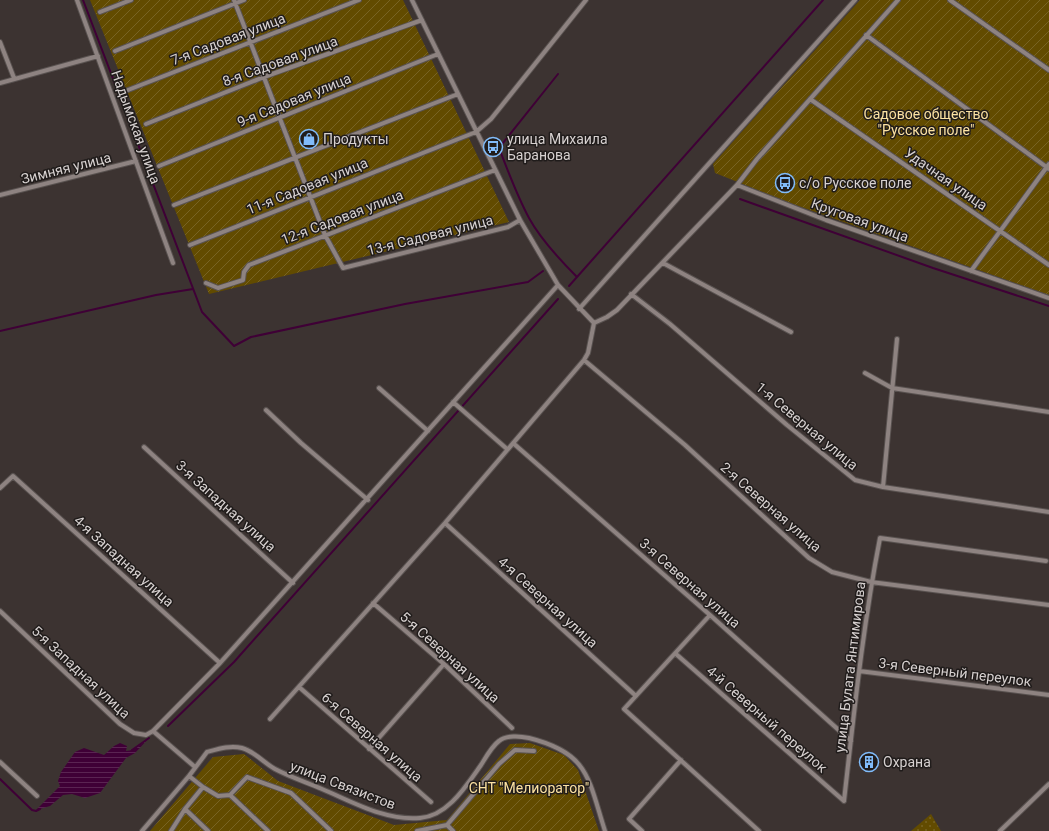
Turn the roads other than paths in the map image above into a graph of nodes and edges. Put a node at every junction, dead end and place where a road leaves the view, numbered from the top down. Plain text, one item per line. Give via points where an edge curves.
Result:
1 (77, 0) edge
2 (131, 0) edge
3 (244, 0) edge
4 (359, 0) edge
5 (412, 0) edge
6 (586, 0) edge
7 (854, 0) edge
8 (898, 0) edge
9 (950, 0) edge
10 (234, 2) edge
11 (100, 12) dead end
12 (422, 20) junction
13 (866, 35) junction
14 (0, 42) edge
15 (250, 42) junction
16 (115, 51) dead end
17 (438, 54) junction
18 (98, 56) junction
19 (1049, 70) edge
20 (264, 77) junction
21 (14, 78) junction
22 (0, 83) edge
23 (128, 90) dead end
24 (458, 94) junction
25 (810, 99) junction
26 (280, 118) junction
27 (146, 124) dead end
28 (476, 132) junction
29 (295, 158) junction
30 (136, 161) junction
31 (159, 166) dead end
32 (1048, 166) edge
33 (495, 170) junction
34 (737, 185) junction
35 (0, 195) edge
36 (310, 196) junction
37 (174, 206) dead end
38 (520, 220) junction
39 (1001, 231) junction
40 (325, 235) junction
41 (190, 245) dead end
42 (174, 263) dead end
43 (663, 263) junction
44 (1049, 265) edge
45 (971, 271) junction
46 (206, 283) dead end
47 (558, 286) junction
48 (631, 294) junction
49 (1049, 298) edge
50 (579, 309) junction
51 (594, 322) junction
52 (791, 332) dead end
53 (897, 339) dead end
54 (584, 360) junction
55 (865, 373) dead end
56 (379, 388) dead end
57 (892, 388) junction
58 (453, 402) junction
59 (266, 410) dead end
60 (1049, 412) edge
61 (428, 431) junction
62 (513, 443) junction
63 (144, 447) dead end
64 (507, 449) junction
65 (883, 487) junction
66 (0, 488) edge
67 (368, 500) junction
68 (1049, 512) edge
69 (445, 523) junction
70 (1046, 561) dead end
71 (293, 582) junction
72 (871, 582) junction
73 (373, 603) junction
74 (1049, 605) edge
75 (0, 611) edge
76 (710, 614) junction
77 (676, 654) junction
78 (220, 663) junction
79 (444, 664) junction
80 (859, 671) junction
81 (299, 687) junction
82 (1049, 695) edge
83 (636, 696) junction
84 (270, 719) dead end
85 (512, 728) dead end
86 (153, 731) junction
87 (851, 741) junction
88 (369, 749) junction
89 (534, 751) dead end
90 (680, 760) junction
91 (0, 762) edge
92 (195, 767) junction
93 (189, 776) junction
94 (1049, 784) edge
95 (204, 787) junction
96 (230, 795) junction
97 (37, 796) dead end
98 (844, 800) joint
99 (431, 802) dead end
100 (185, 809) junction
101 (447, 825) junction
102 (142, 831) edge
103 (171, 831) edge
104 (208, 831) edge
105 (268, 831) edge
106 (331, 831) edge
107 (417, 831) edge
108 (453, 831) edge
109 (605, 831) edge
110 (642, 831) edge
111 (759, 831) edge
112 (1000, 831) edge

1 - 18 street, Надымская улица
2 - 11 street
3 - 10 street
4 - 15 street, 7-я Садовая улица
5 - 12 street
6 - 28 street via 491,119
7 - 50 street
8 - 13 street
9 - 19 street
10 - 15 street
10 - 16 street
12 - 17 street
12 - 20 street, 8-я Садовая улица
13 - 25 street
13 - 32 street
14 - 21 street
15 - 20 street
15 - 23 street, 7-я Садовая улица
17 - 24 street
17 - 26 street, 9-я Садовая улица
18 - 21 street
18 - 30 street, Надымская улица
20 - 26 street
20 - 27 street, 8-я Садовая улица
21 - 22 street
24 - 28 street
24 - 29 street
25 - 34 street
25 - 39 street, Удачная улица
26 - 29 street
26 - 31 street, 9-я Садовая улица
28 - 33 street
28 - 36 street, 11-я Садовая улица
29 - 36 street
29 - 37 street
30 - 35 street, Зимняя улица
30 - 42 street, Надымская улица
32 - 39 street
33 - 38 street
33 - 40 street, 12-я Садовая улица
34 - 43 street
34 - 45 street, Круговая улица via 826,220
36 - 40 street
36 - 41 street, 11-я Садовая улица
38 - 40 street, 13-я Садовая улица via 508,227 344,268
38 - 47 street
39 - 44 street, Удачная улица
39 - 45 street
40 - 46 street, 12-я Садовая улица via 249,265 244,272 243,280 218,288
43 - 48 street
43 - 52 street
45 - 49 street, Круговая улица
47 - 50 street
47 - 58 street
48 - 51 street via 608,317
48 - 65 street, 1-я Северная улица via 856,480
50 - 51 street
51 - 54 street via 588,354
53 - 57 street
54 - 62 street
54 - 72 street, 2-я Северная улица via 685,445 809,558 832,572
55 - 57 street
56 - 61 street
57 - 60 street
57 - 65 street
58 - 61 street
58 - 64 street
59 - 67 street
61 - 67 street
62 - 64 street
62 - 76 street, 3-я Северная улица
63 - 71 street, 3-я Западная улица
64 - 69 street
65 - 68 street, 1-я Северная улица
66 - 78 street, 4-я Западная улица via 14,476
67 - 71 street
69 - 73 street
69 - 83 street, 4-я Северная улица
70 - 72 street, улица Булата Янтимирова via 880,538
71 - 78 street
72 - 74 street, 2-я Северная улица
72 - 80 street, улица Булата Янтимирова
73 - 79 street, 5-я Северная улица
73 - 81 street
75 - 86 street, 5-я Западная улица via 120,724 134,733 146,735
76 - 77 street
76 - 87 street, 3-я Северная улица
77 - 83 street
77 - 98 street, 4-й Северный переулок
78 - 86 street
79 - 85 street, 5-я Северная улица
79 - 88 street
80 - 82 street, 3-я Северный переулок
80 - 87 street, улица Булата Янтимирова
81 - 84 street
81 - 88 street, 6-я Северная улица
83 - 90 street via 624,709
86 - 92 street
87 - 98 street, улица Булата Янтимирова
88 - 99 street, 6-я Северная улица
89 - 101 street via 515,750 499,764
90 - 110 street via 629,819
90 - 111 street
91 - 97 street
92 - 93 street
92 - 109 street, улица Связистов via 206,752 233,746 244,748 286,775 383,814 400,818 419,818 434,816 454,800 500,740 515,736 556,747 579,762 586,773
93 - 95 street
93 - 102 street
94 - 112 street
95 - 96 street via 218,796
95 - 100 street
96 - 105 street
96 - 106 street via 247,777 291,793
100 - 103 street
100 - 104 street
101 - 107 street
101 - 108 street

